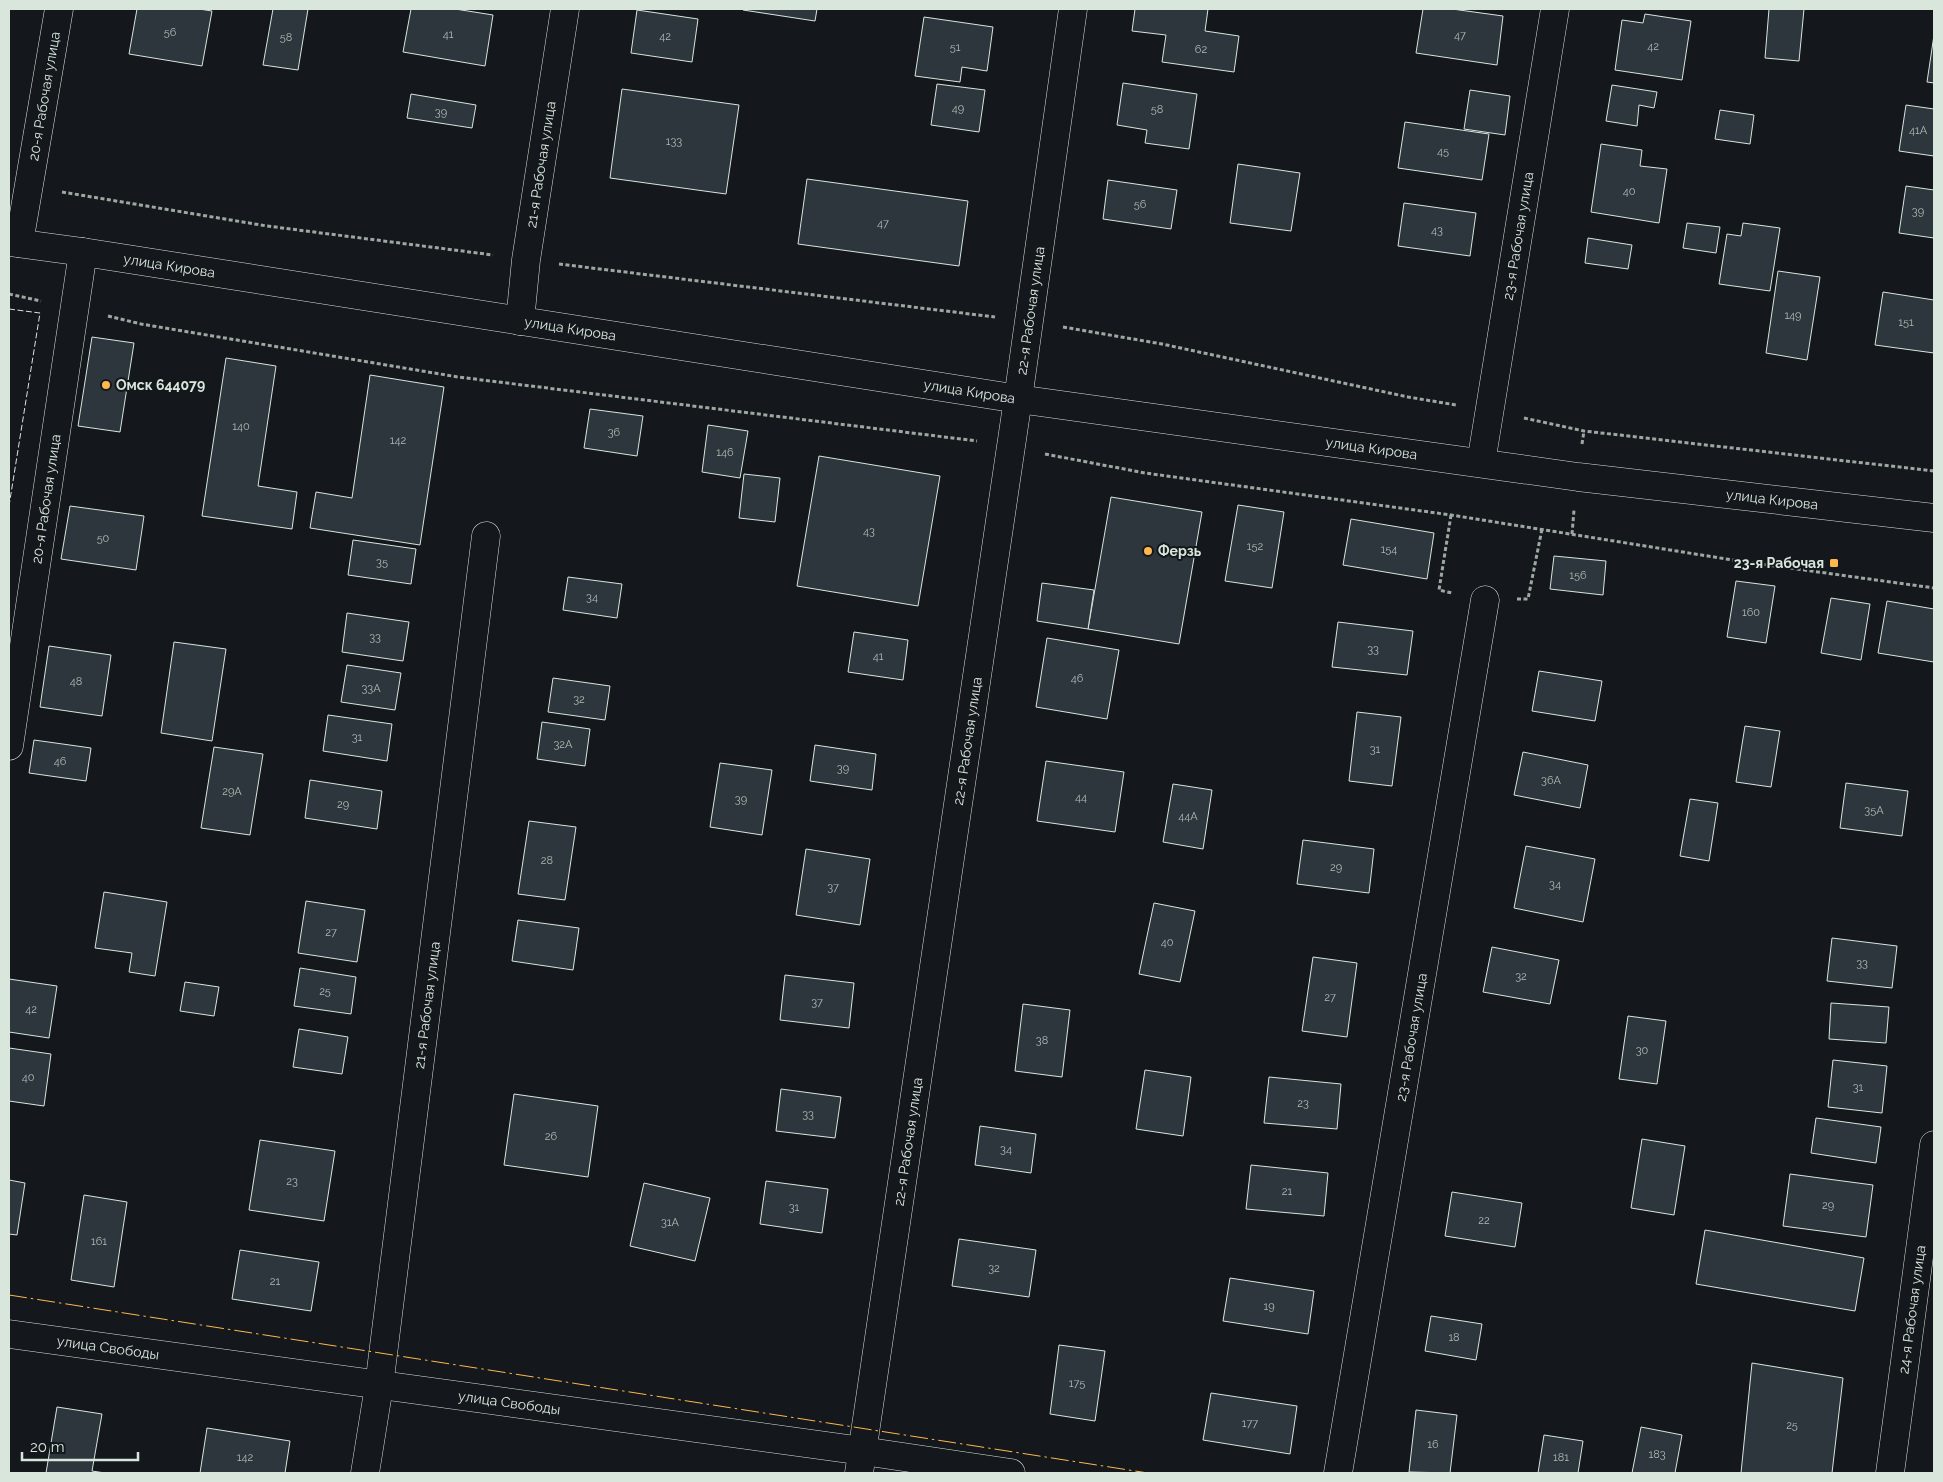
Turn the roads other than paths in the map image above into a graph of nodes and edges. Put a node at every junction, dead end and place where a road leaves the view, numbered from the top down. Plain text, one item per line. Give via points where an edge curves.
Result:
1 (59, 9) edge
2 (565, 9) edge
3 (1073, 9) edge
4 (1555, 9) edge
5 (14, 243) edge
6 (83, 252) junction
7 (520, 321) junction
8 (1018, 399) junction
9 (1481, 463) junction
10 (1934, 518) edge
11 (486, 536) dead end
12 (1486, 600) dead end
13 (9, 746) edge
14 (1934, 1145) edge
15 (9, 1334) edge
16 (379, 1386) junction
17 (861, 1462) edge
18 (365, 1473) edge
19 (1011, 1473) edge
20 (1338, 1473) edge
21 (1890, 1473) edge

1 - 5 street, 20-я Рабочая улица via 29,186
2 - 7 street, 21-я Рабочая улица via 526,260
3 - 8 street, 22-я Рабочая улица
4 - 9 street, 23-я Рабочая улица
5 - 6 street, улица Кирова
6 - 7 street, улица Кирова
6 - 13 street, 20-я Рабочая улица
7 - 8 street, улица Кирова
8 - 9 street, улица Кирова
8 - 17 street, 22-я Рабочая улица
9 - 10 street, улица Кирова
11 - 16 street, 21-я Рабочая улица
12 - 20 street, 23-я Рабочая улица
14 - 21 street, 24-я Рабочая улица
15 - 16 street, улица Свободы
16 - 17 street, улица Свободы
16 - 18 street, 21-я Рабочая улица
17 - 19 street, улица Свободы

